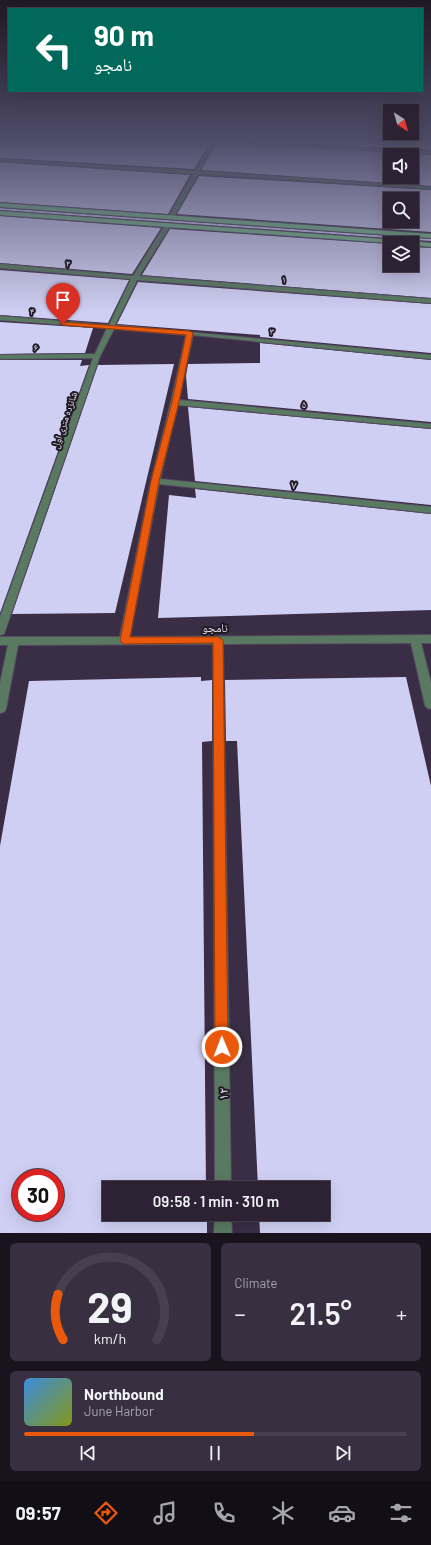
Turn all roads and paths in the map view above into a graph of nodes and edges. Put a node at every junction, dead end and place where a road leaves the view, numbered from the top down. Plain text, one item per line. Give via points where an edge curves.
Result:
1 (181, 199) edge
2 (0, 205) edge
3 (0, 213) edge
4 (169, 221) junction
5 (286, 226) junction
6 (284, 234) junction
7 (431, 236) edge
8 (383, 241) edge
9 (419, 244) edge
10 (431, 245) edge
11 (0, 266) edge
12 (135, 278) junction
13 (431, 301) edge
14 (0, 318) edge
15 (110, 328) junction
16 (190, 333) junction
17 (97, 356) junction
18 (0, 357) edge
19 (431, 357) edge
20 (175, 402) junction
21 (431, 426) edge
22 (155, 481) junction
23 (431, 510) edge
24 (0, 631) edge
25 (416, 639) junction
26 (431, 639) edge
27 (218, 640) junction
28 (14, 641) junction
29 (124, 641) junction
30 (0, 642) edge
31 (431, 705) edge
32 (0, 709) edge
33 (223, 1181) edge
34 (223, 1221) edge
35 (223, 1233) edge

1 - 4 street, شانزده متری اول
2 - 4 main road
3 - 4 main road
4 - 5 main road
4 - 6 main road
4 - 12 street, شانزده متری اول
5 - 6 main road
5 - 7 main road
6 - 8 main road
9 - 10 main road
11 - 12 street, ۲
12 - 13 street, ۱
12 - 15 street, شانزده متری اول
14 - 15 street, ۴
15 - 16 street, ۳
15 - 17 street, شانزده متری اول
16 - 19 street, ۳
16 - 20 street
17 - 18 street, ۶
17 - 24 street, شانزده متری اول
20 - 21 street, ۵
20 - 22 street
22 - 23 street, ۷
22 - 29 street
25 - 26 street, نامجو
25 - 27 street, نامجو
25 - 31 street
27 - 29 street, نامجو
27 - 33 street, ۱۲
28 - 29 street, نامجو
28 - 30 street, نامجو
28 - 32 street
34 - 35 street

